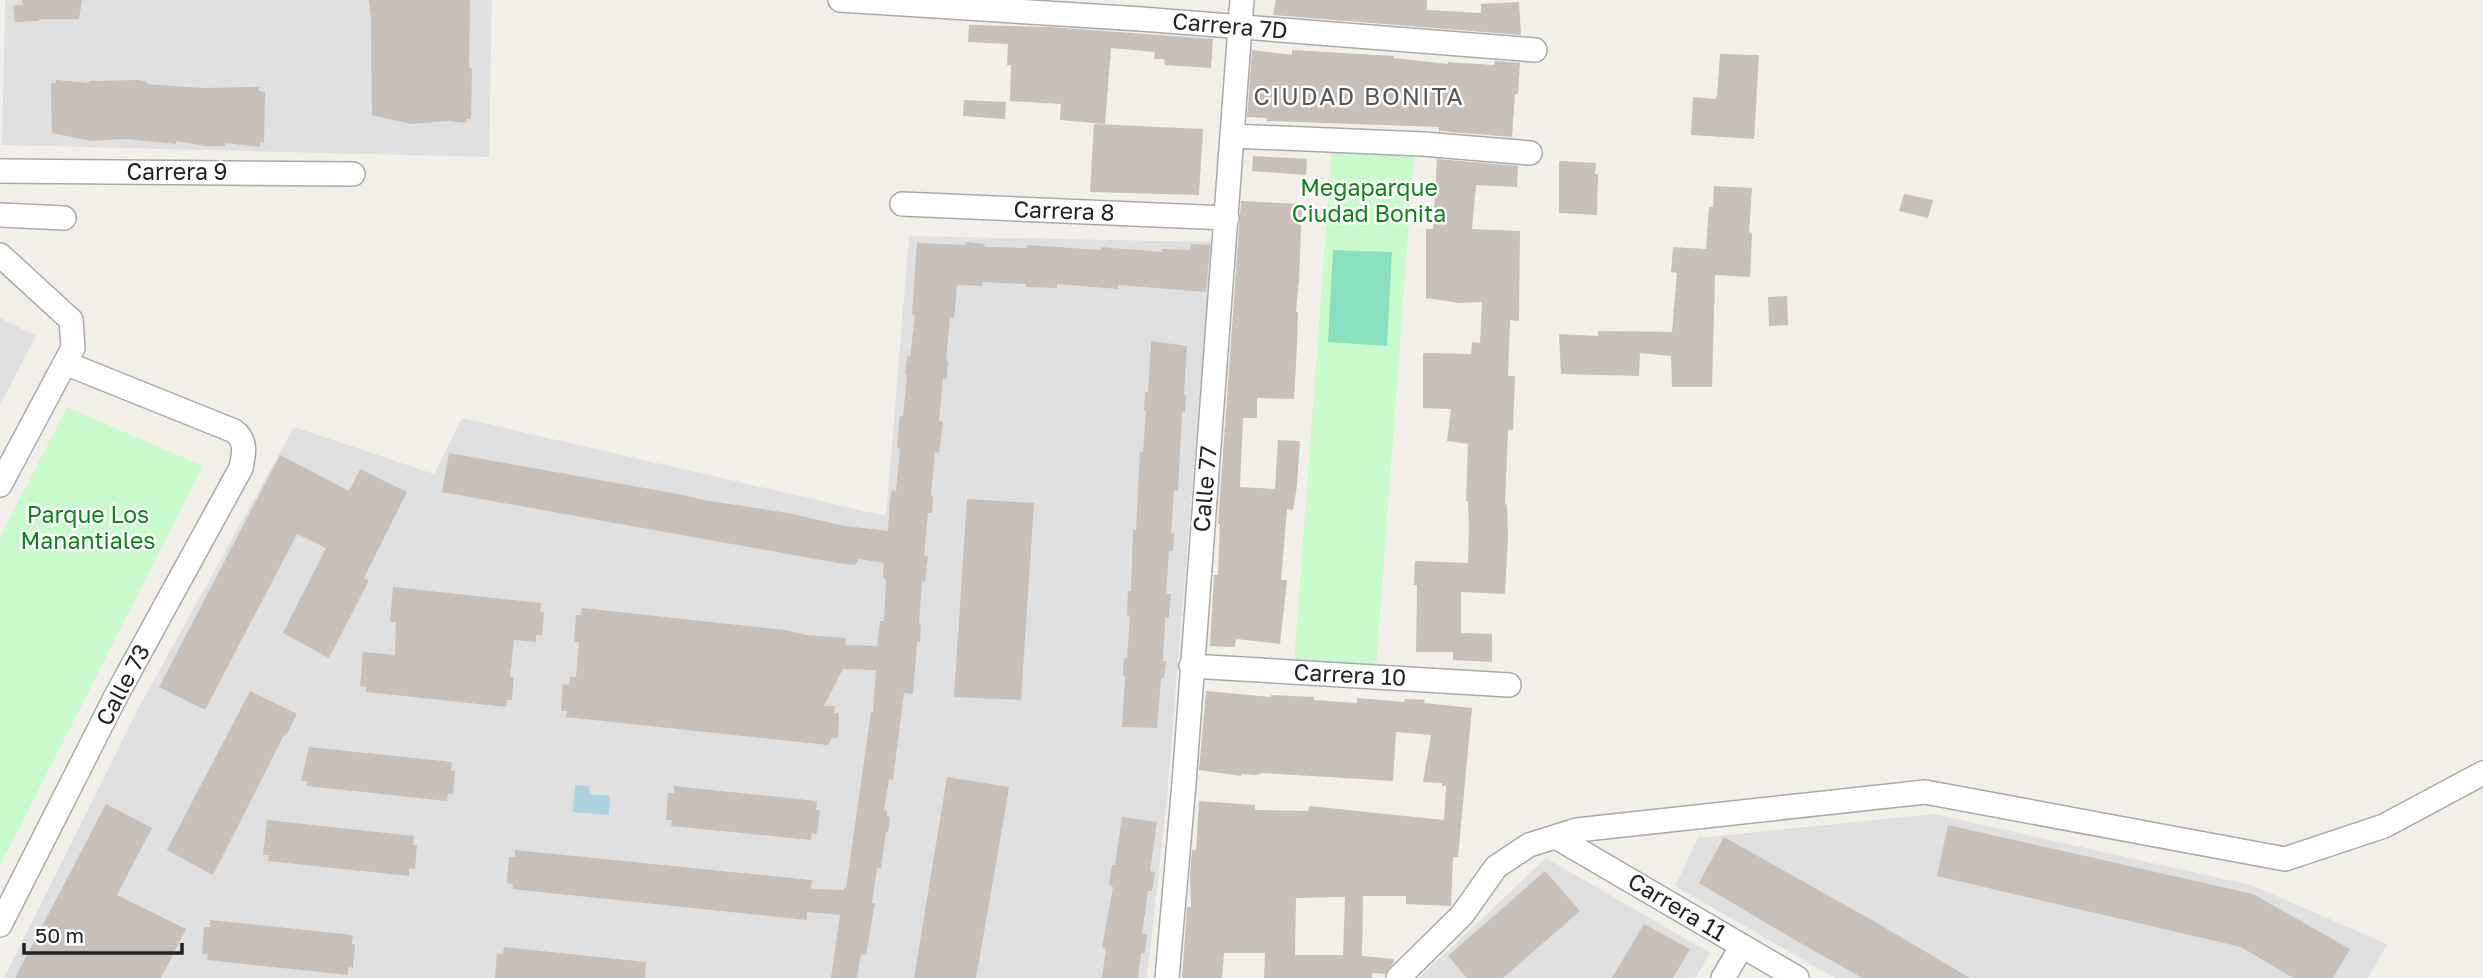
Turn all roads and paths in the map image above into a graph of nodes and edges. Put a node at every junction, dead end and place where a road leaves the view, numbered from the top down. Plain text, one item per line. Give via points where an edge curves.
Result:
1 (840, 0) edge
2 (1242, 0) edge
3 (1241, 27) junction
4 (1535, 50) dead end
5 (1233, 135) junction
6 (1530, 153) dead end
7 (0, 171) edge
8 (353, 174) dead end
9 (902, 204) dead end
10 (0, 215) edge
11 (64, 218) dead end
12 (1227, 218) junction
13 (0, 255) edge
14 (65, 363) junction
15 (0, 485) edge
16 (1191, 666) junction
17 (1509, 685) dead end
18 (2483, 773) edge
19 (1556, 837) junction
20 (0, 925) edge
21 (1742, 946) junction
22 (1167, 978) edge
23 (1398, 978) edge
24 (1723, 978) edge
25 (1797, 978) edge

1 - 3 street, Carrera 7D
2 - 3 street, Calle 77
3 - 4 street, Carrera 7D
3 - 5 street, Calle 77
5 - 6 street
5 - 12 street, Calle 77
7 - 8 street, Carrera 9
9 - 12 street, Carrera 8
10 - 11 street
12 - 16 street, Calle 77
13 - 14 street via 71,320 73,348
14 - 15 street
14 - 20 street, Calle 73 via 234,431 242,438 241,468 117,694
16 - 17 street, Carrera 10
16 - 22 street, Calle 77
18 - 19 street via 2384,826 2285,859 1925,792 1577,830
19 - 21 street, Carrera 11
19 - 23 street via 1529,845 1496,867 1462,915
21 - 24 street
21 - 25 street, Carrera 11

